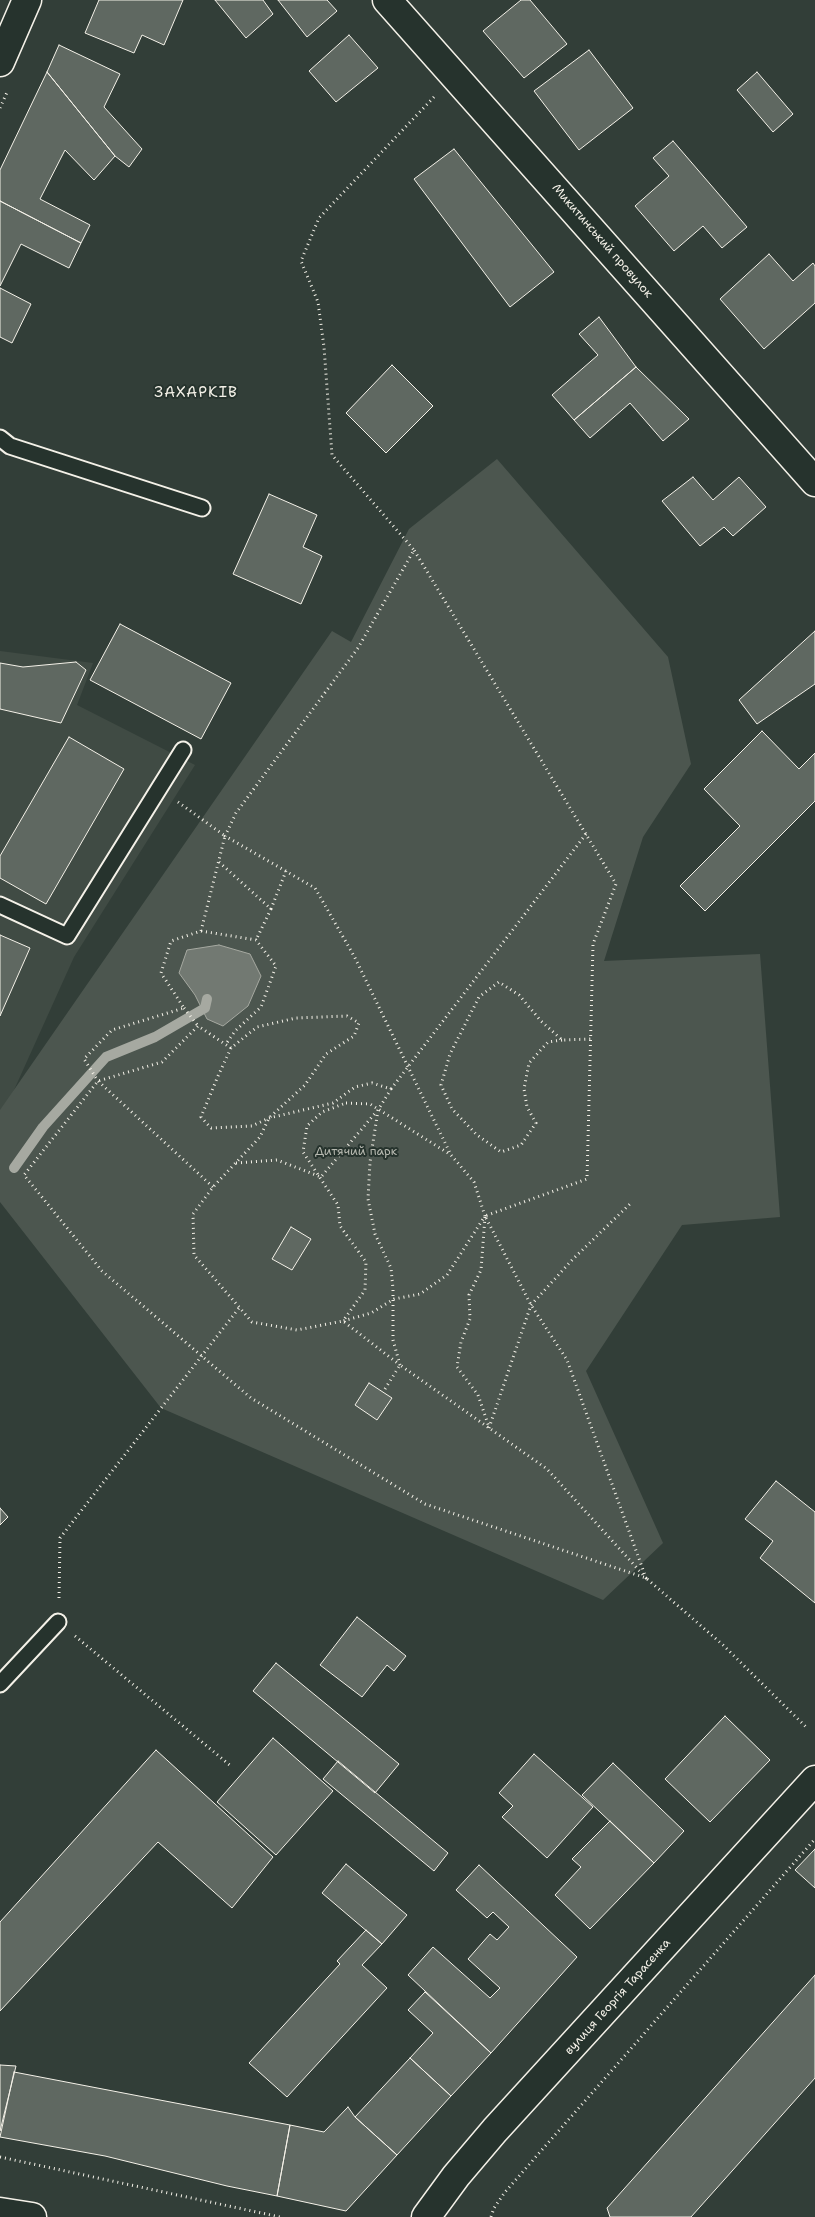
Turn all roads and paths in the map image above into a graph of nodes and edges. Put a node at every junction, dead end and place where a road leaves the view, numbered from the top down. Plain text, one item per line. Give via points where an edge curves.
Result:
1 (27, 0) edge
2 (387, 0) edge
3 (0, 62) edge
4 (455, 75) junction
5 (0, 438) edge
6 (815, 482) edge
7 (202, 508) dead end
8 (414, 550) junction
9 (183, 750) dead end
10 (160, 788) junction
11 (586, 834) junction
12 (225, 836) junction
13 (219, 862) junction
14 (286, 871) junction
15 (0, 905) edge
16 (271, 909) junction
17 (201, 931) junction
18 (256, 940) junction
19 (184, 1008) junction
20 (198, 1026) junction
21 (590, 1039) junction
22 (562, 1040) junction
23 (226, 1044) junction
24 (231, 1048) junction
25 (407, 1070) junction
26 (98, 1081) junction
27 (391, 1089) junction
28 (378, 1110) junction
29 (269, 1118) junction
30 (451, 1156) junction
31 (236, 1163) junction
32 (321, 1177) junction
33 (213, 1187) junction
34 (632, 1202) dead end
35 (485, 1216) junction
36 (394, 1299) junction
37 (531, 1305) junction
38 (240, 1308) junction
39 (343, 1321) junction
40 (200, 1357) junction
41 (400, 1365) junction
42 (385, 1389) dead end
43 (489, 1428) junction
44 (646, 1578) junction
45 (58, 1622) junction
46 (0, 1684) edge
47 (806, 1727) dead end
48 (232, 1768) dead end
49 (815, 1780) edge
50 (815, 1839) edge
51 (0, 2157) edge
52 (0, 2212) edge
53 (32, 2217) edge
54 (280, 2217) edge
55 (426, 2217) edge
56 (491, 2217) edge

1 - 3 street
2 - 4 street, Микитинський провулок
4 - 6 street, Микитинський провулок
4 - 8 path via 319,218 301,261 318,302 332,455
5 - 7 lane via 10,446
8 - 11 path
8 - 12 path via 358,648 236,814
9 - 10 lane
10 - 12 path
10 - 15 lane via 67,936
11 - 21 path via 616,884 593,944
11 - 25 path
12 - 13 path
12 - 14 path
13 - 16 path
13 - 17 path
14 - 16 path
14 - 25 path via 315,888 354,956
16 - 18 path
17 - 18 path
17 - 19 path via 171,941 161,973
18 - 23 path via 276,966 261,1007
19 - 20 path
19 - 26 path via 112,1030 84,1059
20 - 23 path
20 - 26 path via 162,1062
21 - 22 path
21 - 35 path via 587,1179
22 - 22 path via 519,995 499,982 479,997 450,1054 441,1085 452,1109 477,1135 501,1152 521,1145 536,1123 527,1107 524,1089 529,1063 548,1042
23 - 24 path
24 - 29 path via 201,1118 211,1128 252,1126
24 - 29 path via 257,1027 296,1018 347,1016 359,1023 354,1036 326,1054 305,1085
25 - 27 path
25 - 30 path
26 - 33 path
26 - 40 path via 24,1175 102,1271
27 - 28 path
27 - 29 path via 372,1084 355,1088 333,1103
28 - 30 path
28 - 32 path
28 - 32 path via 370,1104 346,1103 322,1112 307,1126 303,1152
28 - 36 path via 368,1200 375,1234 391,1268
29 - 31 path via 260,1137
30 - 35 path via 474,1182
31 - 32 path via 277,1160
31 - 33 path
32 - 39 path via 338,1205 340,1226 366,1262 365,1290
33 - 38 path via 193,1214 194,1255
34 - 37 path
35 - 36 path via 447,1275 420,1294
35 - 37 path
35 - 43 path via 481,1270 469,1295 470,1319 461,1342 457,1367 478,1395
36 - 39 path via 371,1312
36 - 41 path via 393,1340
37 - 43 path
37 - 44 path via 567,1360
38 - 39 path via 252,1322 297,1330
38 - 40 path
39 - 41 path
40 - 44 path via 251,1398 425,1504
40 - 45 path via 60,1538
41 - 42 path
41 - 43 path
43 - 44 path via 547,1469
44 - 47 path via 723,1645
45 - 46 lane
45 - 48 path
49 - 55 street, вулиця Георгія Тарасенка via 494,2130
50 - 56 path via 505,2192
51 - 54 path
52 - 53 street

